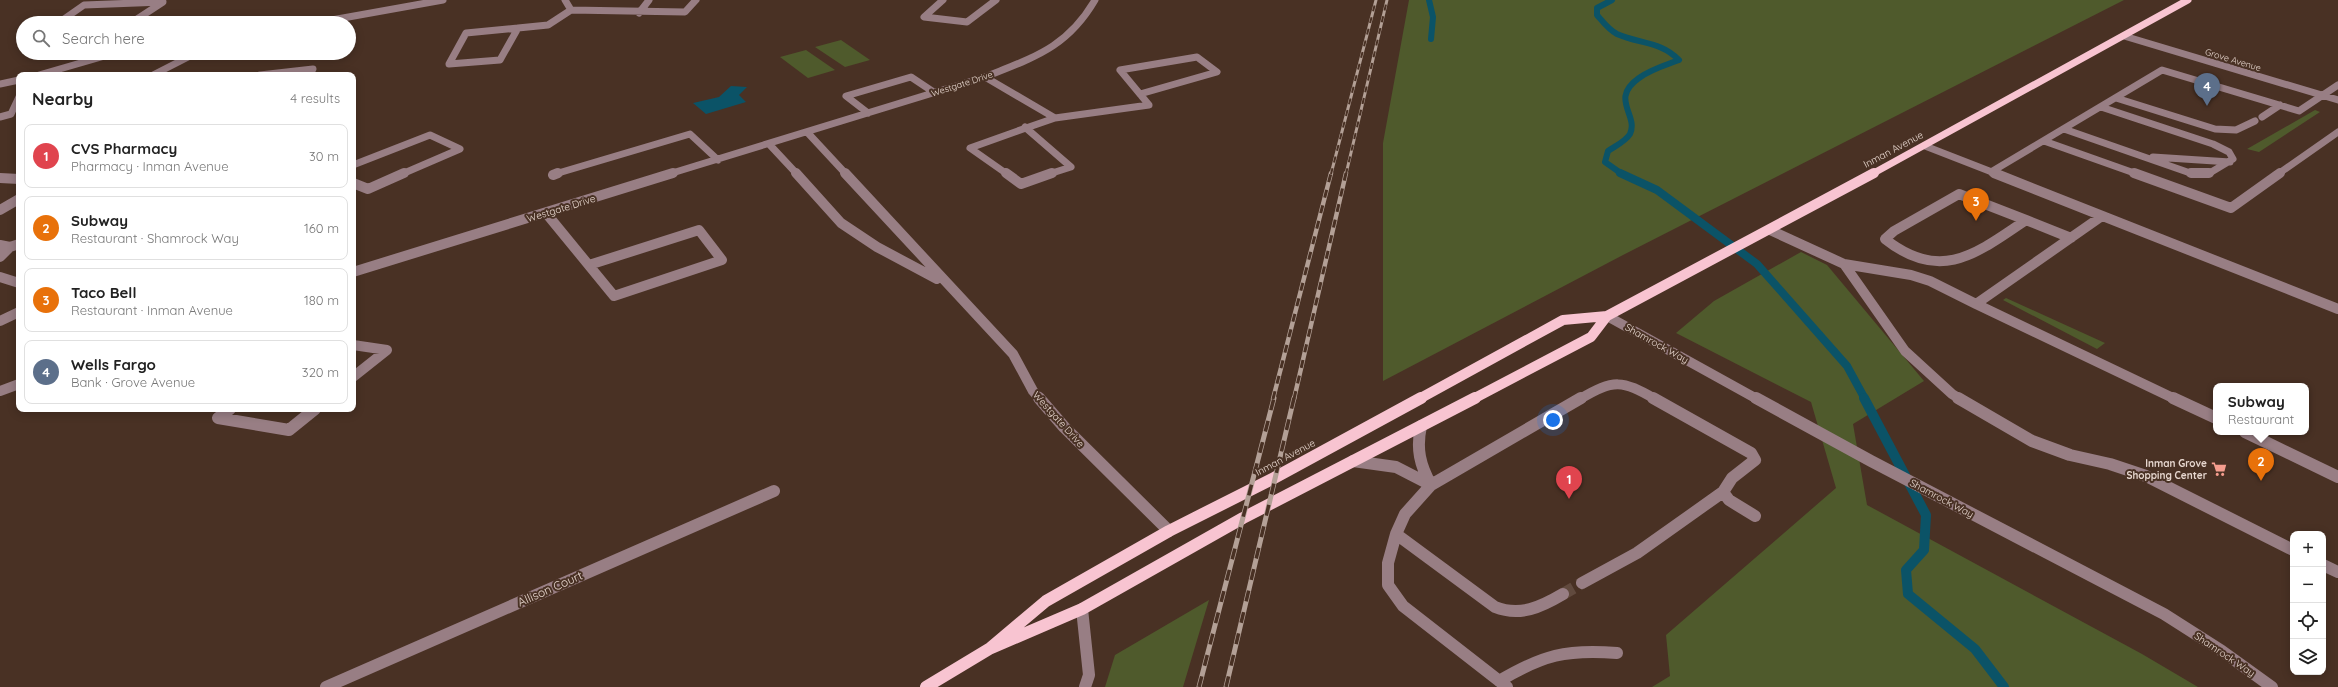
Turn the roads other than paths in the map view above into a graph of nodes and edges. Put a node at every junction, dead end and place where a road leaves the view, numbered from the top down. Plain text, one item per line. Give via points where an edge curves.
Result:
1 (443, 0) edge
2 (565, 0) edge
3 (650, 0) edge
4 (696, 0) edge
5 (943, 0) edge
6 (996, 0) edge
7 (1095, 0) edge
8 (2188, 0) edge
9 (571, 10) junction
10 (639, 13) junction
11 (69, 16) edge
12 (142, 16) edge
13 (354, 16) edge
14 (519, 28) junction
15 (2124, 36) junction
16 (91, 60) edge
17 (182, 60) edge
18 (49, 72) edge
19 (160, 72) edge
20 (286, 72) edge
21 (310, 72) edge
22 (985, 77) junction
23 (16, 81) edge
24 (0, 84) edge
25 (2338, 85) edge
26 (935, 93) junction
27 (1140, 94) junction
28 (2323, 96) junction
29 (2116, 98) junction
30 (2338, 100) edge
31 (16, 103) edge
32 (2280, 105) junction
33 (2101, 107) junction
34 (868, 113) junction
35 (0, 116) edge
36 (1055, 118) junction
37 (1025, 127) junction
38 (2064, 129) junction
39 (807, 132) junction
40 (2338, 132) edge
41 (2044, 141) junction
42 (769, 144) junction
43 (2109, 145) junction
44 (1925, 146) junction
45 (718, 160) junction
46 (2230, 162) junction
47 (356, 164) edge
48 (1991, 172) junction
49 (553, 175) dead end
50 (0, 178) edge
51 (16, 179) edge
52 (356, 184) edge
53 (16, 201) edge
54 (0, 210) edge
55 (546, 213) junction
56 (2102, 216) junction
57 (2026, 220) junction
58 (1770, 230) junction
59 (2070, 238) junction
60 (0, 245) edge
61 (15, 245) edge
62 (0, 257) edge
63 (1844, 264) junction
64 (589, 265) junction
65 (356, 271) edge
66 (1, 278) edge
67 (16, 282) edge
68 (944, 282) junction
69 (1976, 304) junction
70 (2338, 309) edge
71 (16, 314) edge
72 (1607, 316) junction
73 (0, 322) edge
74 (356, 345) edge
75 (356, 375) edge
76 (16, 385) edge
77 (0, 391) edge
78 (226, 412) edge
79 (311, 412) edge
80 (2213, 417) edge
81 (1421, 426) junction
82 (2251, 435) edge
83 (1353, 462) junction
84 (2338, 476) edge
85 (1430, 485) junction
86 (774, 491) dead end
87 (1723, 492) junction
88 (1755, 516) dead end
89 (1169, 531) junction
90 (1396, 534) junction
91 (2290, 548) edge
92 (2326, 566) edge
93 (2338, 572) edge
94 (1582, 583) tunnel mouth
95 (1563, 594) tunnel mouth
96 (1082, 609) junction
97 (989, 649) junction
98 (1617, 653) dead end
99 (1503, 684) edge
100 (326, 687) edge
101 (926, 687) edge
102 (1085, 687) edge
103 (2272, 687) edge

1 - 13 street
2 - 9 street
3 - 10 street
4 - 10 street via 685,12
5 - 6 street via 924,17 967,22
7 - 22 street, Westgate Drive via 1071,34 1030,57
8 - 15 main road, Inman Avenue
9 - 10 street
9 - 14 street via 548,25
11 - 12 street via 84,5 163,2
14 - 14 street via 466,32 449,64 500,60
15 - 28 street, Grove Avenue
15 - 44 main road, Inman Avenue
16 - 18 street
17 - 19 street
20 - 21 street via 313,69
22 - 26 street, Westgate Drive
22 - 36 street
23 - 24 street
25 - 28 street
26 - 34 street, Westgate Drive
26 - 34 street via 911,77 846,96
27 - 27 street via 1120,70 1197,57 1217,72
27 - 36 street via 1149,105
28 - 30 street, Grove Avenue
28 - 32 street via 2299,111
29 - 32 street via 2232,132 2245,128
29 - 32 street via 2162,70
29 - 33 street
31 - 35 street via 11,114
33 - 38 street
33 - 46 street via 2213,144 2229,152 2233,159
34 - 39 street, Westgate Drive
36 - 37 street
37 - 37 street via 970,148 1021,184 1071,167
38 - 41 street
38 - 43 street
39 - 42 street, Westgate Drive
39 - 68 street, Westgate Drive
40 - 41 street via 2230,208
41 - 48 street
42 - 45 street, Westgate Drive
42 - 68 street, Westgate Drive via 841,223 877,247
43 - 46 street via 2155,158
43 - 46 street via 2193,174 2208,174
44 - 48 street
44 - 58 main road, Inman Avenue
45 - 49 street via 690,134
45 - 55 street, Westgate Drive
47 - 52 street via 430,135 460,149 368,189
48 - 56 street
50 - 51 street
53 - 54 street
55 - 64 street
55 - 65 street, Westgate Drive
56 - 59 street
56 - 70 street
57 - 57 street via 2000,238 1952,262 1933,261 1911,255 1895,247 1885,238 1959,194
57 - 59 street
58 - 63 street
58 - 72 main road, Inman Avenue
59 - 69 street
60 - 61 street
61 - 62 street
63 - 69 street via 1911,275 1930,281
63 - 91 street via 1905,351 1952,394 2032,441 2070,455 2146,476
64 - 64 street via 614,296 722,260 699,230
66 - 67 street
68 - 89 street, Westgate Drive via 1013,354 1033,391 1064,426
69 - 80 street
71 - 73 street
72 - 81 main road, Inman Avenue via 1591,337
72 - 89 main road, Inman Avenue via 1563,320 1274,478
72 - 103 street, Shamrock Way via 1871,461 2164,614 2222,650
74 - 75 street via 386,350
76 - 77 street
78 - 79 street via 218,418 289,430
81 - 83 main road, Inman Avenue
81 - 85 street via 1417,448 1420,465
82 - 84 street
83 - 85 street via 1396,467
83 - 96 main road, Inman Avenue via 1243,518
85 - 87 street via 1591,392 1607,384 1622,382 1751,453 1755,460 1733,477
85 - 90 street via 1405,514
86 - 100 street, Allison Court
87 - 88 street via 1729,500
87 - 94 street via 1631,557
89 - 97 main road, Inman Avenue via 1046,601
90 - 95 street via 1495,607 1507,613 1544,606
90 - 99 street via 1388,563 1388,585 1403,606
92 - 93 street
96 - 97 main road, Inman Avenue
96 - 102 street via 1089,675
97 - 101 main road, Inman Avenue
98 - 99 street via 1576,651 1546,655 1528,663

